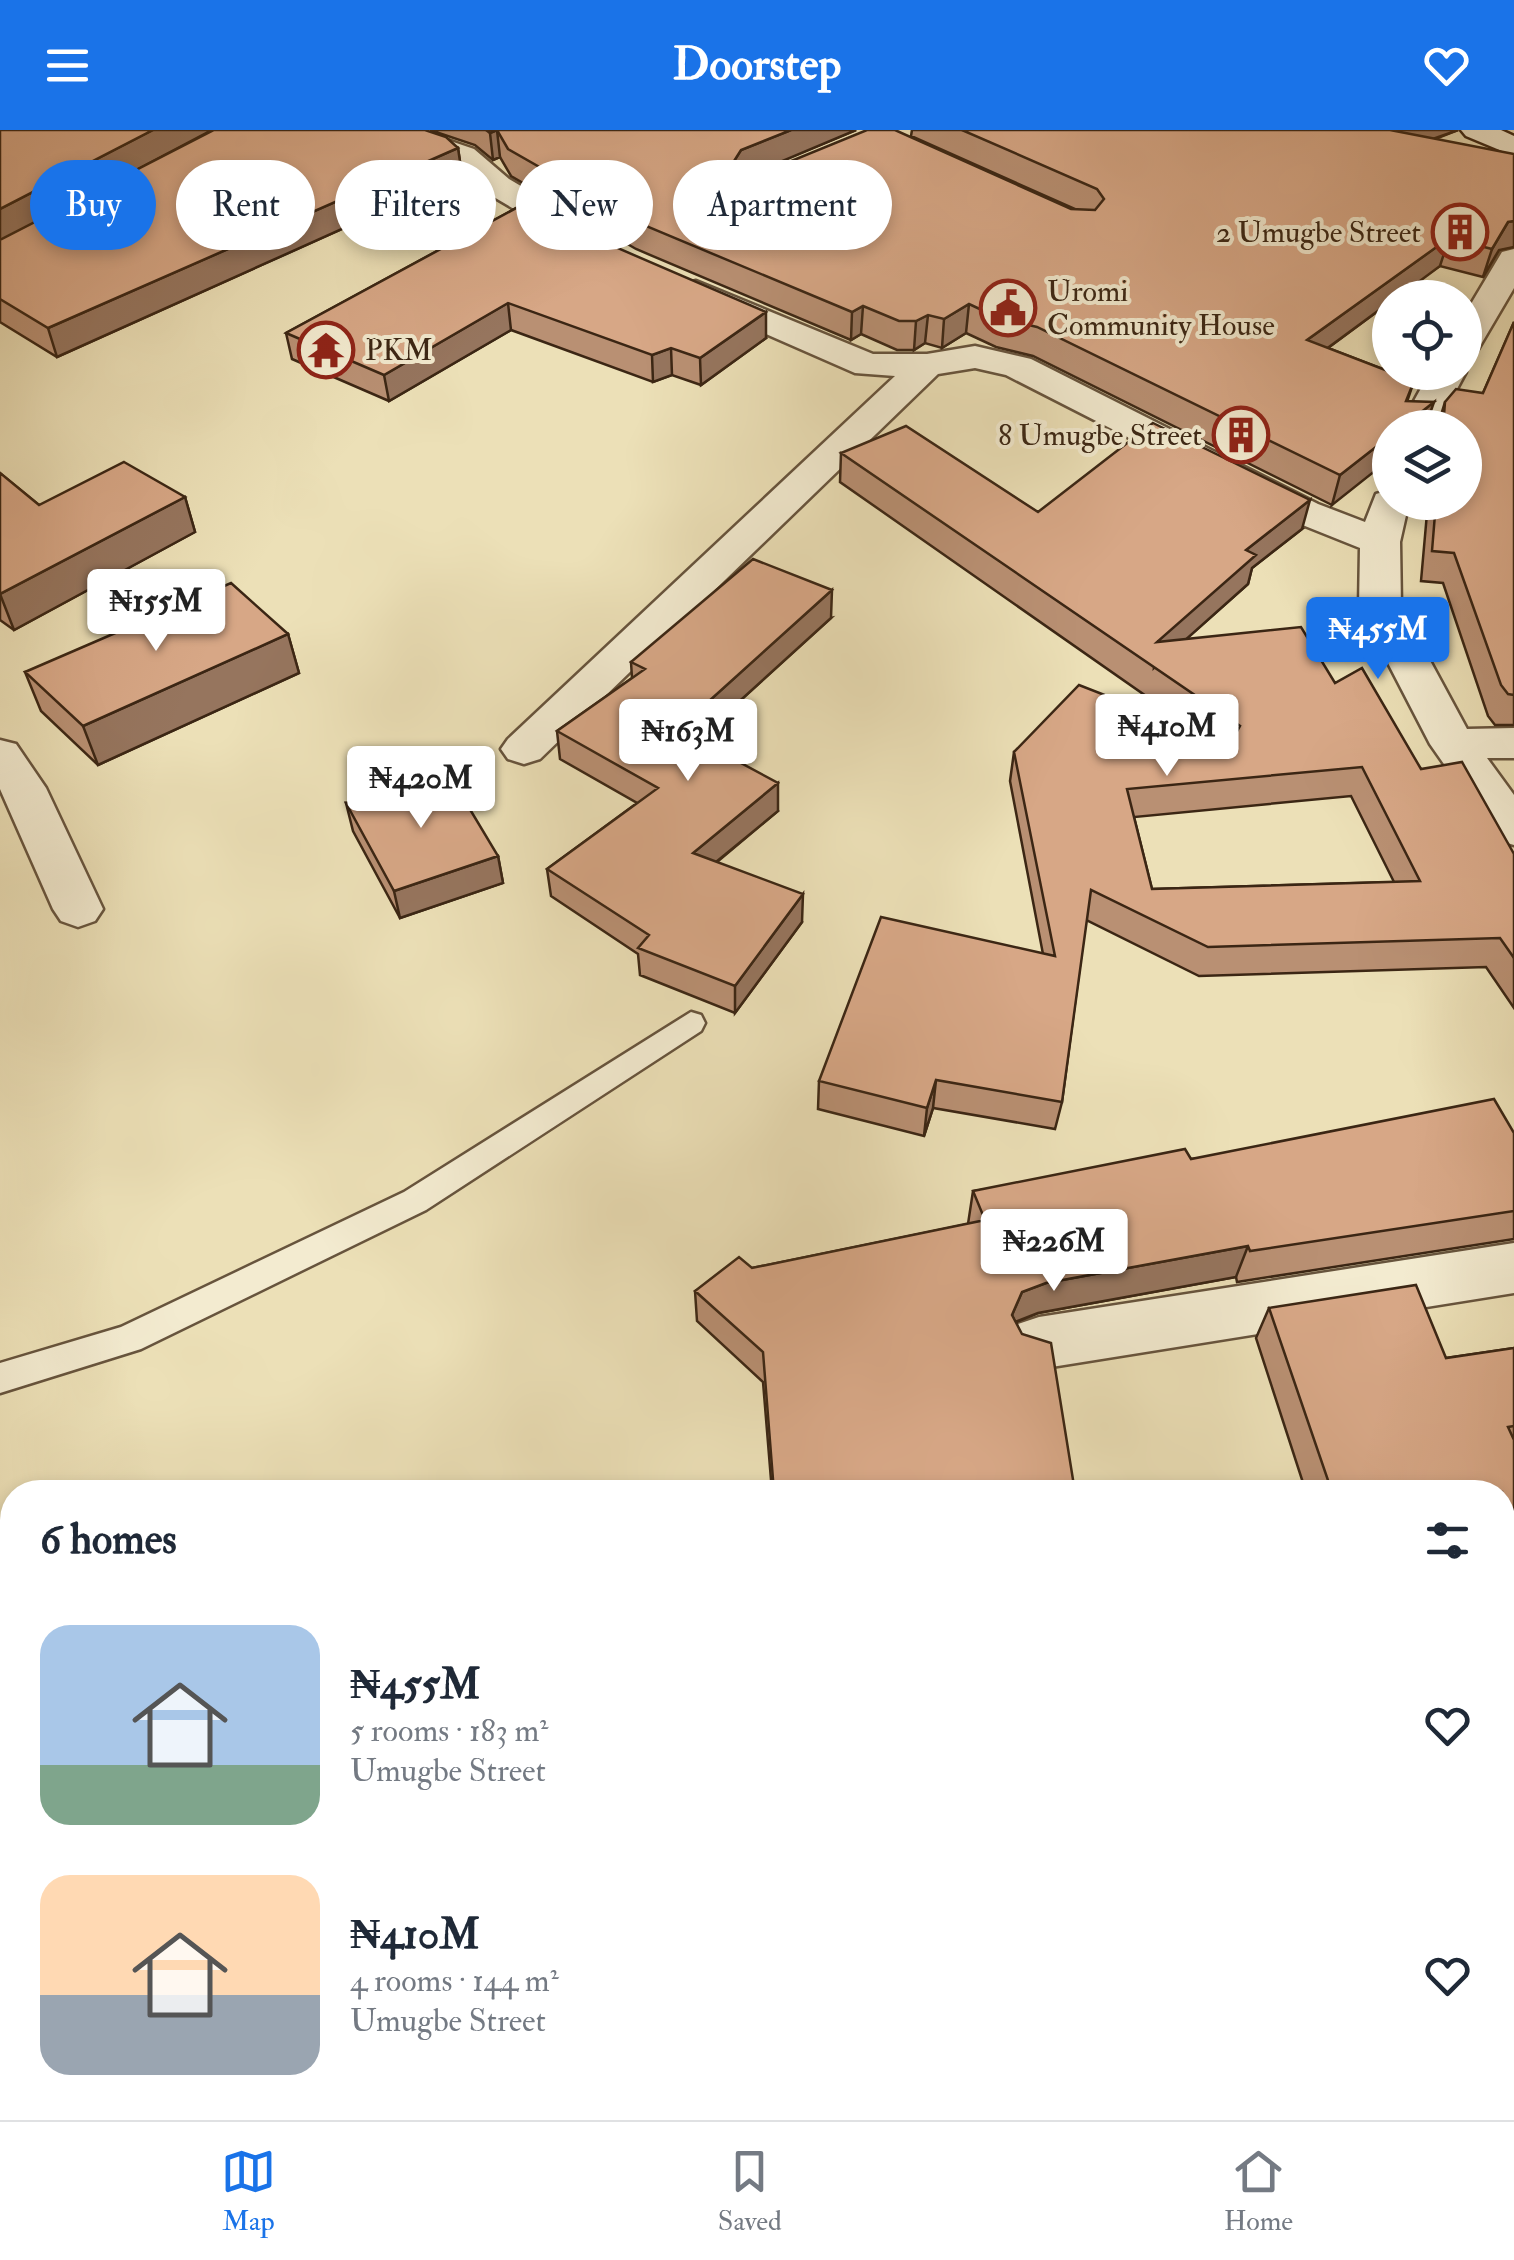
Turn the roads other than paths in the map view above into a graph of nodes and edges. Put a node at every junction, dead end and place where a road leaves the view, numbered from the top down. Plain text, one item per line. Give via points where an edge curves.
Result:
1 (389, 130) edge
2 (1476, 130) edge
3 (1514, 146) edge
4 (622, 259) edge
5 (1514, 259) edge
6 (657, 274) edge
7 (1482, 315) edge
8 (927, 365) junction
9 (1385, 522) edge
10 (1514, 743) edge
11 (1453, 744) junction
12 (524, 750) dead end
13 (0, 754) edge
14 (1514, 829) edge
15 (78, 909) dead end
16 (691, 1022) dead end
17 (1514, 1268) edge
18 (1039, 1342) edge
19 (0, 1378) edge

1 - 4 street via 463,155 498,186
2 - 3 street
5 - 7 street
6 - 8 street via 868,365
8 - 9 street via 975,357 1018,368 1304,512
8 - 12 street
9 - 11 street via 1380,606
10 - 11 street
11 - 14 street
13 - 15 street via 23,788
16 - 19 lane via 414,1201 129,1339
17 - 18 street

